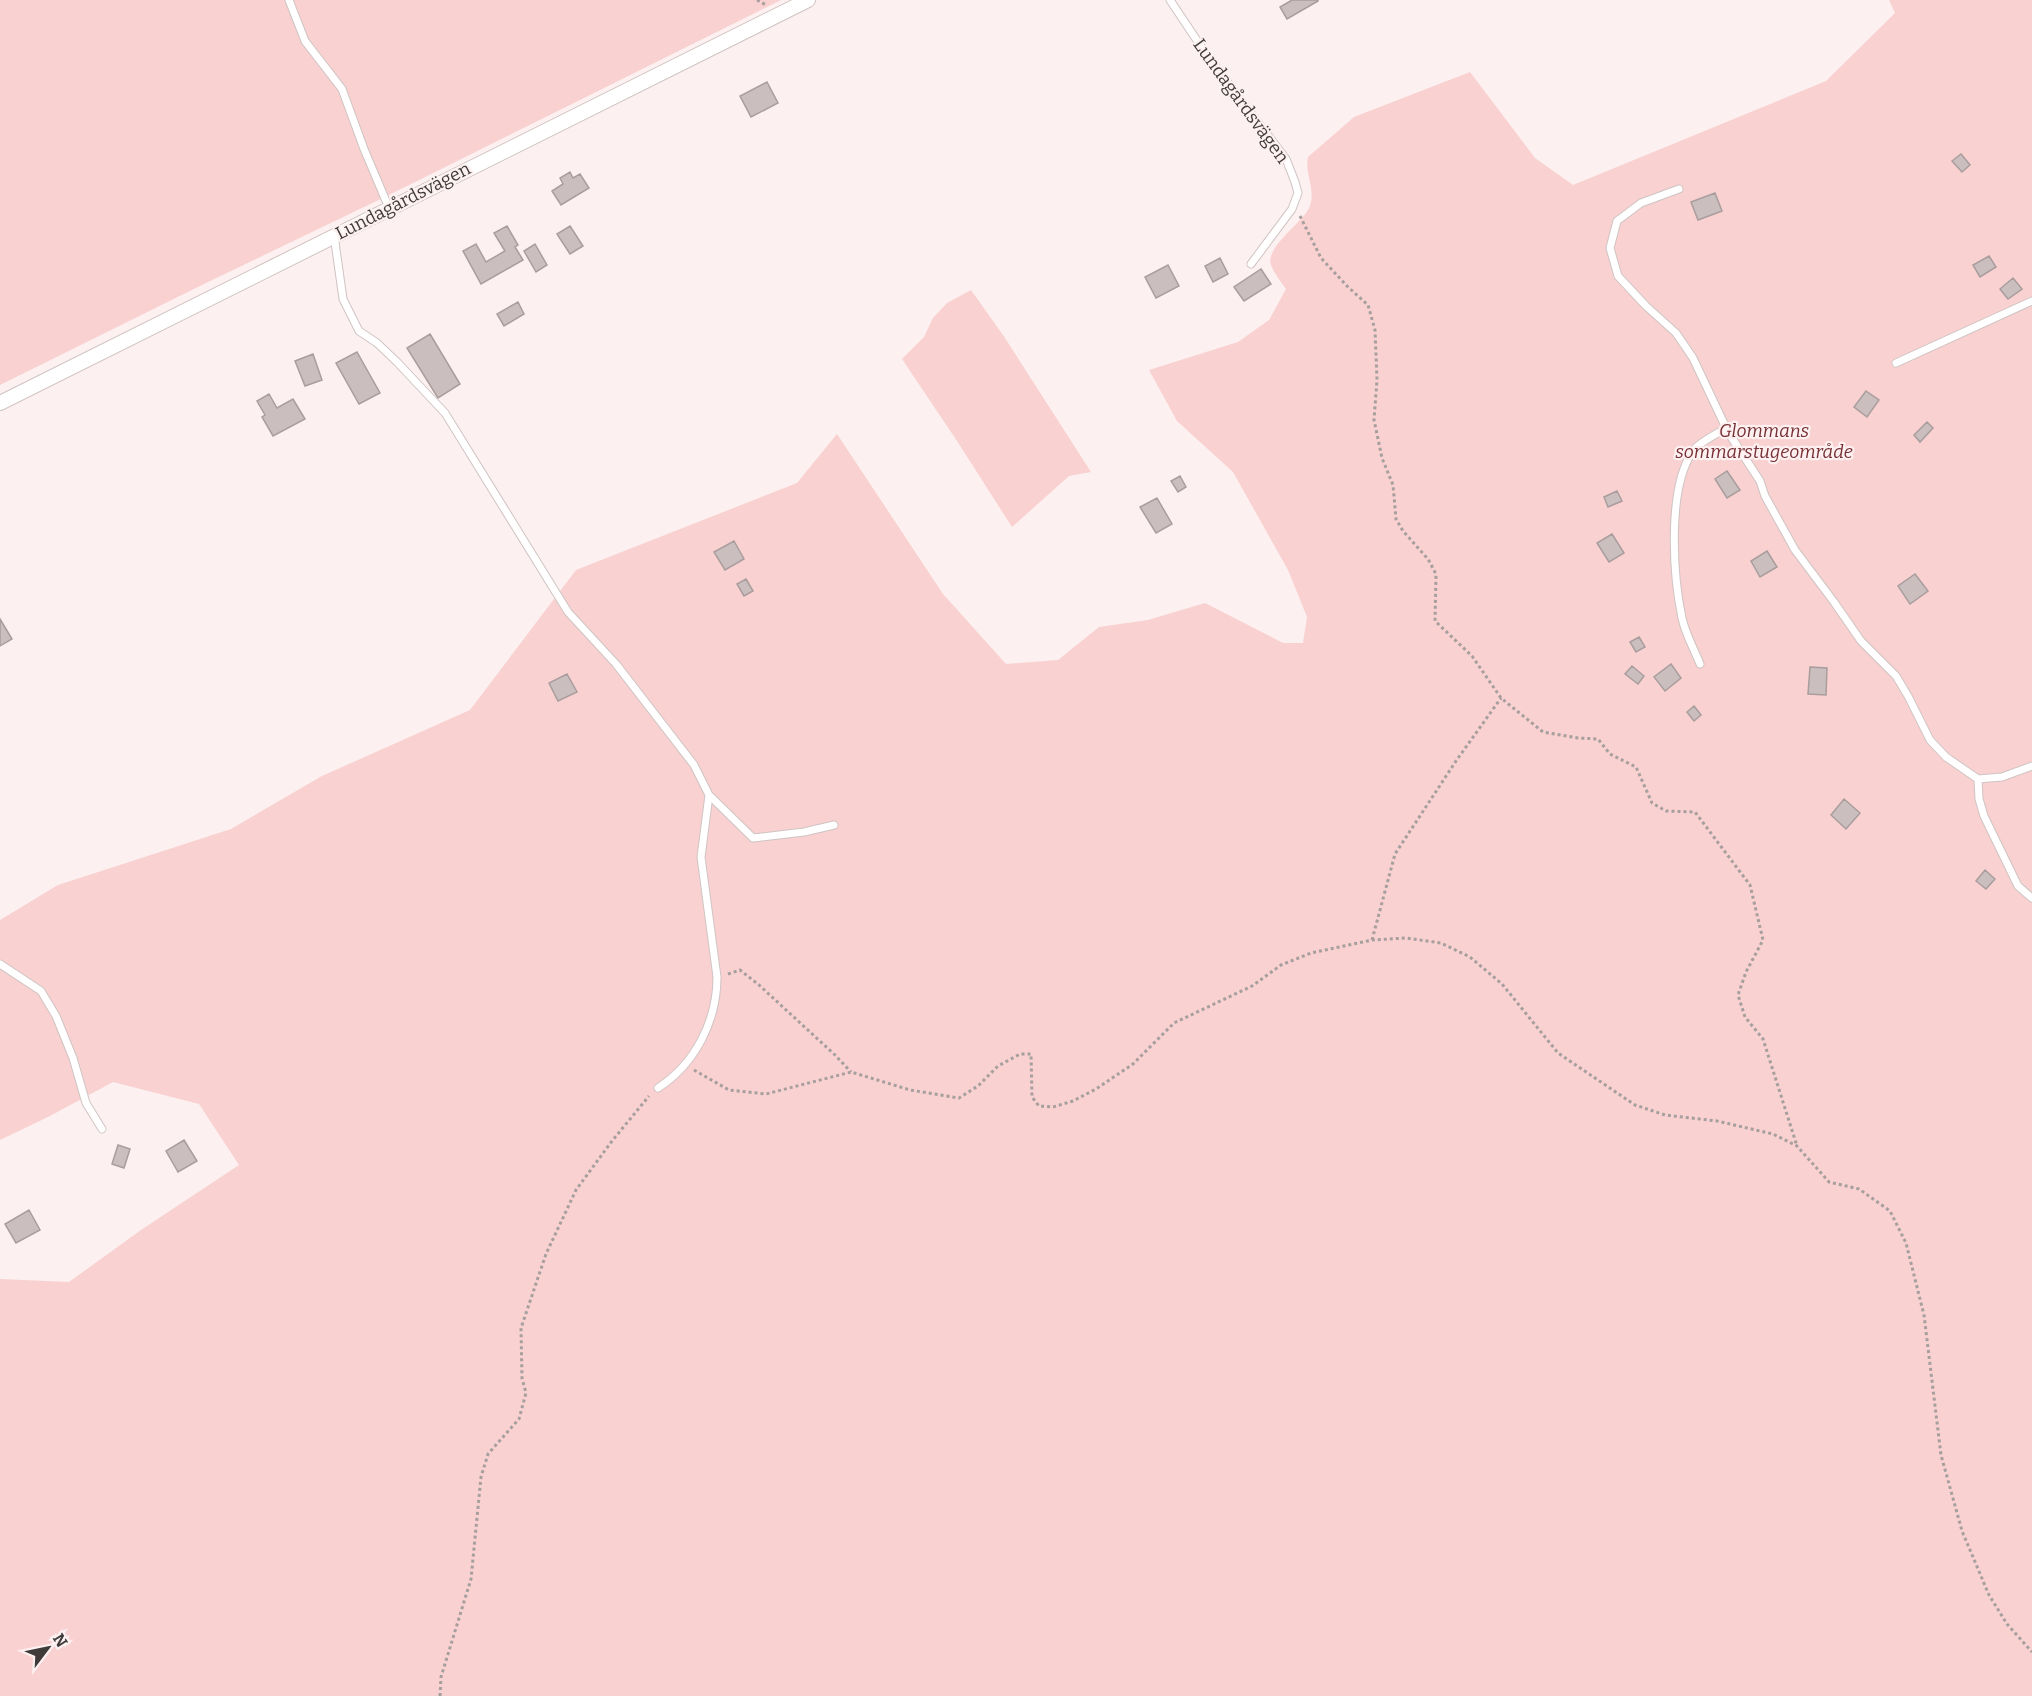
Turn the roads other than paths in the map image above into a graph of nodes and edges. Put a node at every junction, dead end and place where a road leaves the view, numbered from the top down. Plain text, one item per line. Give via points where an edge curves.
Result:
1 (289, 0) edge
2 (808, 0) edge
3 (1170, 0) edge
4 (1678, 189) dead end
5 (389, 208) junction
6 (334, 235) junction
7 (1251, 264) dead end
8 (2030, 304) edge
9 (1896, 363) dead end
10 (0, 403) edge
11 (1726, 428) junction
12 (1700, 664) dead end
13 (2032, 766) edge
14 (1978, 779) junction
15 (709, 795) junction
16 (834, 825) dead end
17 (2032, 898) edge
18 (0, 964) edge
19 (658, 1088) road end
20 (102, 1129) dead end

1 - 5 lane via 305,41 342,89
2 - 5 street, Lundagårdsvägen
3 - 7 lane, Lundagårdsvägen via 1286,159 1298,193 1284,221
4 - 11 lane via 1641,203 1617,221 1610,248 1618,276 1676,333 1693,358
5 - 6 street, Lundagårdsvägen
6 - 10 street, Lundagårdsvägen
6 - 15 lane via 343,298 359,331 377,343 446,413 567,612 616,664 693,765
8 - 9 lane
11 - 12 lane via 1694,450 1676,504 1674,564 1682,620
11 - 14 lane via 1760,481 1795,550 1860,641 1896,676 1930,740 1946,757
13 - 14 lane via 2002,777
14 - 17 lane via 1984,816 2018,886
15 - 16 lane via 753,838
15 - 19 lane via 701,857 717,977 714,1013 686,1065
18 - 20 lane via 41,991 73,1058 86,1103

